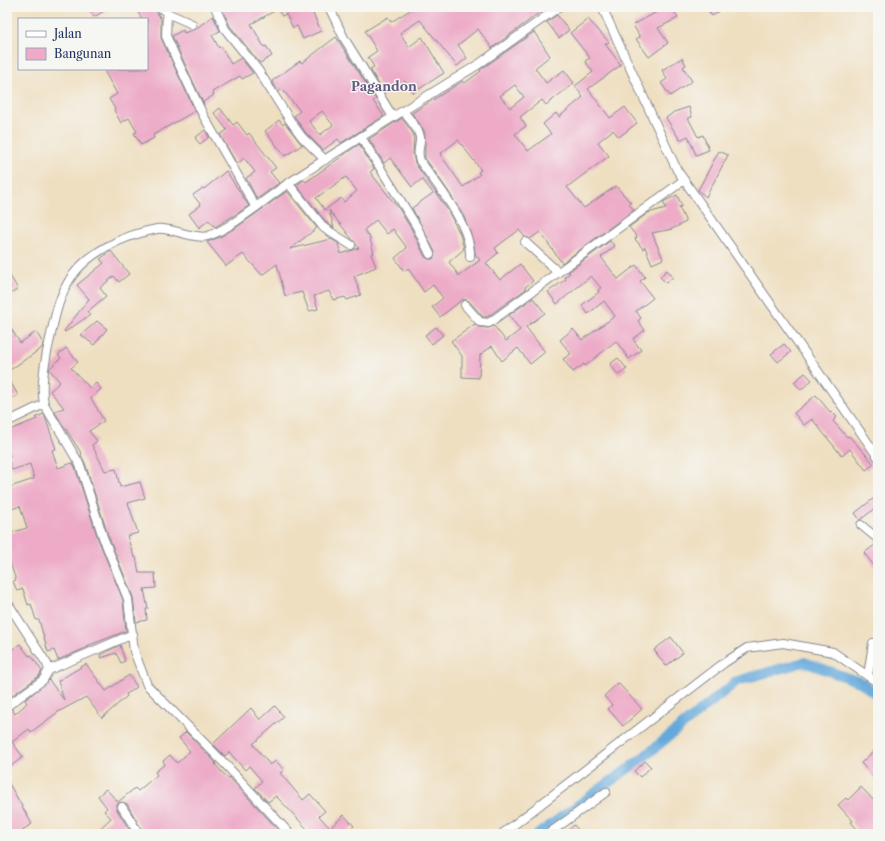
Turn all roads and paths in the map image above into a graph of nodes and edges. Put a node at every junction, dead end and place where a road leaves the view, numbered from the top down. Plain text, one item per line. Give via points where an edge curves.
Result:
1 (160, 7) edge
2 (215, 7) edge
3 (329, 7) edge
4 (559, 7) edge
5 (602, 7) edge
6 (167, 13) junction
7 (192, 24) dead end
8 (403, 111) junction
9 (393, 116) junction
10 (361, 137) junction
11 (325, 160) junction
12 (684, 180) junction
13 (288, 183) junction
14 (255, 206) junction
15 (525, 242) dead end
16 (351, 245) dead end
17 (430, 254) dead end
18 (470, 257) dead end
19 (558, 272) junction
20 (465, 305) dead end
21 (44, 404) junction
22 (7, 422) edge
23 (878, 457) edge
24 (861, 525) dead end
25 (878, 539) edge
26 (7, 602) edge
27 (133, 634) junction
28 (873, 643) dead end
29 (49, 670) junction
30 (868, 676) junction
31 (877, 682) edge
32 (7, 706) edge
33 (606, 792) dead end
34 (122, 807) dead end
35 (139, 834) edge
36 (290, 834) edge
37 (502, 834) edge
38 (548, 834) edge

1 - 6 street
2 - 11 street via 225,29 258,70 302,137
3 - 9 street via 344,38
4 - 8 street via 478,64
5 - 12 street via 667,150
6 - 7 street
6 - 14 street via 166,36 203,115
8 - 9 street
8 - 18 street via 419,132 417,154 420,161 449,200 470,242
9 - 10 street
10 - 11 street
10 - 17 street via 417,227
11 - 13 street
12 - 19 street
12 - 23 street
13 - 14 street
13 - 16 street via 324,228
14 - 21 street via 228,226 206,236 160,229 136,234 96,253 79,268 67,283 56,310 47,351 42,393
15 - 19 street
19 - 20 street via 489,323 480,322
21 - 22 street
21 - 27 street via 80,465 102,537 128,599
24 - 25 street
26 - 29 street
27 - 29 street
27 - 36 street via 134,651 147,685
28 - 30 street
29 - 32 street via 44,680
30 - 31 street
30 - 37 street via 833,652 783,643 747,648
33 - 38 street
34 - 35 street

